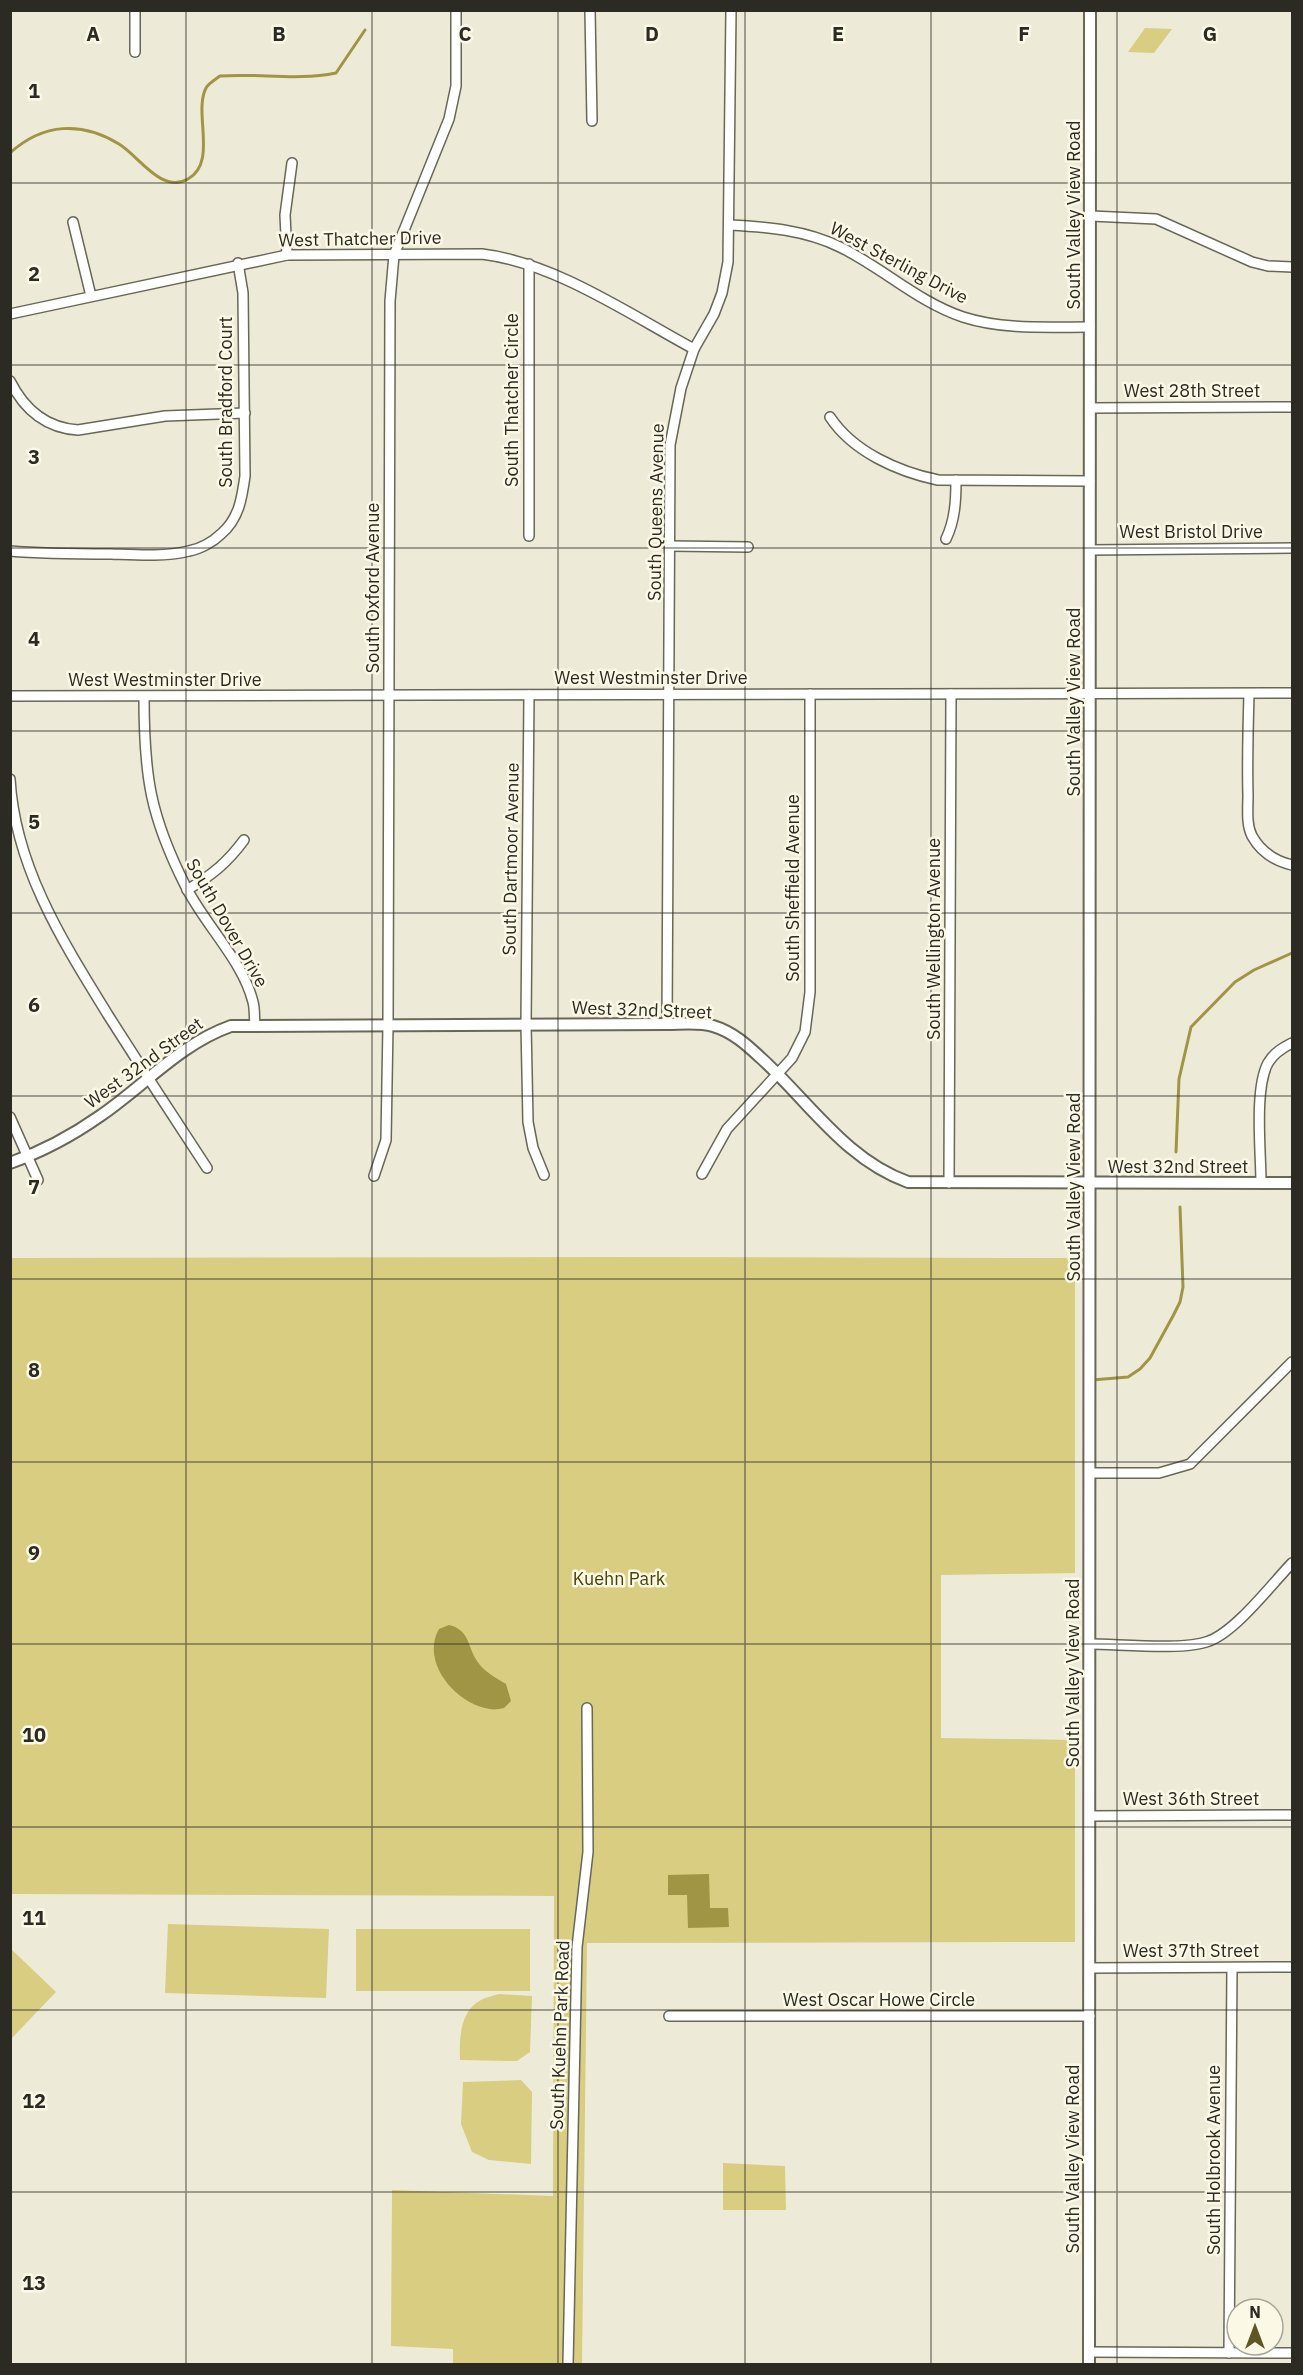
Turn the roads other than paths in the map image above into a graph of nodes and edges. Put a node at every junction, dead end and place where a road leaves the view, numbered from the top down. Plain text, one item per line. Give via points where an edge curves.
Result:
1 (135, 10) edge
2 (456, 10) edge
3 (590, 10) edge
4 (731, 10) edge
5 (1090, 10) edge
6 (135, 52) dead end
7 (592, 121) dead end
8 (292, 163) dead end
9 (1091, 216) junction
10 (73, 222) dead end
11 (730, 225) junction
12 (287, 255) junction
13 (394, 255) junction
14 (238, 263) junction
15 (529, 264) junction
16 (1293, 267) edge
17 (91, 296) junction
18 (10, 314) edge
19 (1090, 327) junction
20 (694, 349) junction
21 (10, 381) edge
22 (1293, 407) edge
23 (1091, 408) junction
24 (245, 413) junction
25 (830, 417) dead end
26 (956, 480) junction
27 (1090, 481) junction
28 (529, 536) dead end
29 (946, 539) dead end
30 (670, 546) junction
31 (748, 547) dead end
32 (1293, 548) edge
33 (1090, 550) junction
34 (10, 551) edge
35 (1293, 693) edge
36 (669, 694) junction
37 (810, 694) junction
38 (951, 694) junction
39 (1091, 694) junction
40 (1249, 694) junction
41 (390, 695) junction
42 (529, 695) junction
43 (10, 696) edge
44 (144, 697) junction
45 (10, 779) edge
46 (13, 819) edge
47 (244, 840) dead end
48 (1293, 865) edge
49 (188, 890) junction
50 (255, 1024) junction
51 (526, 1024) junction
52 (667, 1024) junction
53 (388, 1025) junction
54 (1293, 1042) edge
55 (778, 1074) junction
56 (147, 1078) junction
57 (10, 1117) edge
58 (28, 1157) junction
59 (10, 1163) edge
60 (207, 1168) dead end
61 (702, 1174) dead end
62 (544, 1175) dead end
63 (374, 1176) dead end
64 (38, 1180) dead end
65 (949, 1183) junction
66 (1091, 1183) junction
67 (1261, 1183) junction
68 (1293, 1183) edge
69 (1293, 1362) edge
70 (1090, 1473) junction
71 (1293, 1563) edge
72 (1090, 1644) junction
73 (587, 1708) dead end
74 (1293, 1815) edge
75 (1090, 1816) junction
76 (1293, 1967) edge
77 (1090, 1968) junction
78 (1232, 1968) junction
79 (669, 2016) dead end
80 (1090, 2016) junction
81 (1229, 2297) edge
82 (1089, 2352) junction
83 (1225, 2354) edge
84 (568, 2364) edge
85 (1089, 2364) edge

1 - 6 street
2 - 13 street, South Oxford Avenue via 456,86 449,119
3 - 7 street
4 - 11 street, South Queens Avenue
5 - 9 street, South Valley View Road
8 - 12 street via 285,214
9 - 16 street via 1156,219 1252,262
9 - 19 street, South Valley View Road
10 - 17 street
11 - 19 street, West Sterling Drive via 784,229 818,238 920,297 964,317 1029,327
11 - 20 street, South Queens Avenue via 729,262 722,293
12 - 13 street, West Thatcher Drive
12 - 14 street, West Thatcher Drive
13 - 15 street, West Thatcher Drive via 482,254
13 - 41 street, South Oxford Avenue via 390,301
14 - 17 street, West Thatcher Drive
14 - 24 street, South Bradford Court via 243,293
15 - 20 street, West Thatcher Drive
15 - 28 street, South Thatcher Circle
17 - 18 street, West Thatcher Drive
19 - 23 street, South Valley View Road
20 - 30 street, South Queens Avenue via 681,388 670,445
21 - 24 street via 34,414 69,430 165,416
22 - 23 street, West 28th Street
23 - 27 street, South Valley View Road
24 - 34 street, South Bradford Court via 242,499 230,524 213,540 189,551 155,555
25 - 26 street via 847,438 885,462 922,476
26 - 27 street
26 - 29 street via 954,515
27 - 33 street, South Valley View Road
30 - 31 street
30 - 36 street, South Queens Avenue
32 - 33 street, West Bristol Drive
33 - 39 street, South Valley View Road
35 - 40 street, West Westminster Drive
36 - 37 street, West Westminster Drive
36 - 42 street, West Westminster Drive
36 - 52 street, South Queens Avenue
37 - 38 street, West Westminster Drive
37 - 55 street, South Sheffield Avenue via 810,1006 802,1038
38 - 39 street, West Westminster Drive
38 - 65 street, South Wellington Avenue
39 - 40 street, West Westminster Drive
39 - 66 street, South Valley View Road
40 - 48 street via 1249,827 1273,859
41 - 42 street, West Westminster Drive
41 - 44 street, West Westminster Drive
41 - 53 street, South Oxford Avenue
42 - 51 street, South Dartmoor Avenue
43 - 44 street, West Westminster Drive
44 - 49 street, South Dover Drive via 146,768 154,812
45 - 46 street
46 - 56 street via 53,925
47 - 49 street via 229,860
49 - 50 street, South Dover Drive via 247,984
50 - 53 street, West 32nd Street
50 - 56 street, West 32nd Street via 207,1034
51 - 52 street, West 32nd Street
51 - 53 street, West 32nd Street
51 - 62 street, South Dartmoor Avenue via 528,1122
52 - 55 street, West 32nd Street via 711,1025 729,1032
53 - 63 street, South Oxford Avenue via 386,1140
54 - 67 street via 1271,1058 1262,1080
55 - 61 street, South Sheffield Avenue via 728,1129
55 - 65 street, West 32nd Street via 854,1153 880,1170 908,1182
56 - 58 street, West 32nd Street via 100,1116
56 - 60 street
57 - 58 street
58 - 59 street, West 32nd Street
58 - 64 street
65 - 66 street, West 32nd Street
66 - 67 street, West 32nd Street
66 - 70 street, South Valley View Road
67 - 68 street, West 32nd Street
69 - 70 street via 1190,1464 1159,1473
70 - 72 street, South Valley View Road
71 - 72 street via 1233,1626 1210,1641 1182,1645
72 - 75 street, South Valley View Road
73 - 84 street, South Kuehn Park Road via 588,1852 577,1947
74 - 75 street, West 36th Street
75 - 77 street, South Valley View Road
76 - 78 street, West 37th Street
77 - 78 street, West 37th Street
77 - 80 street, South Valley View Road
78 - 81 street, South Holbrook Avenue
79 - 80 street, West Oscar Howe Circle
80 - 82 street, South Valley View Road
82 - 83 street
82 - 85 street, South Valley View Road

